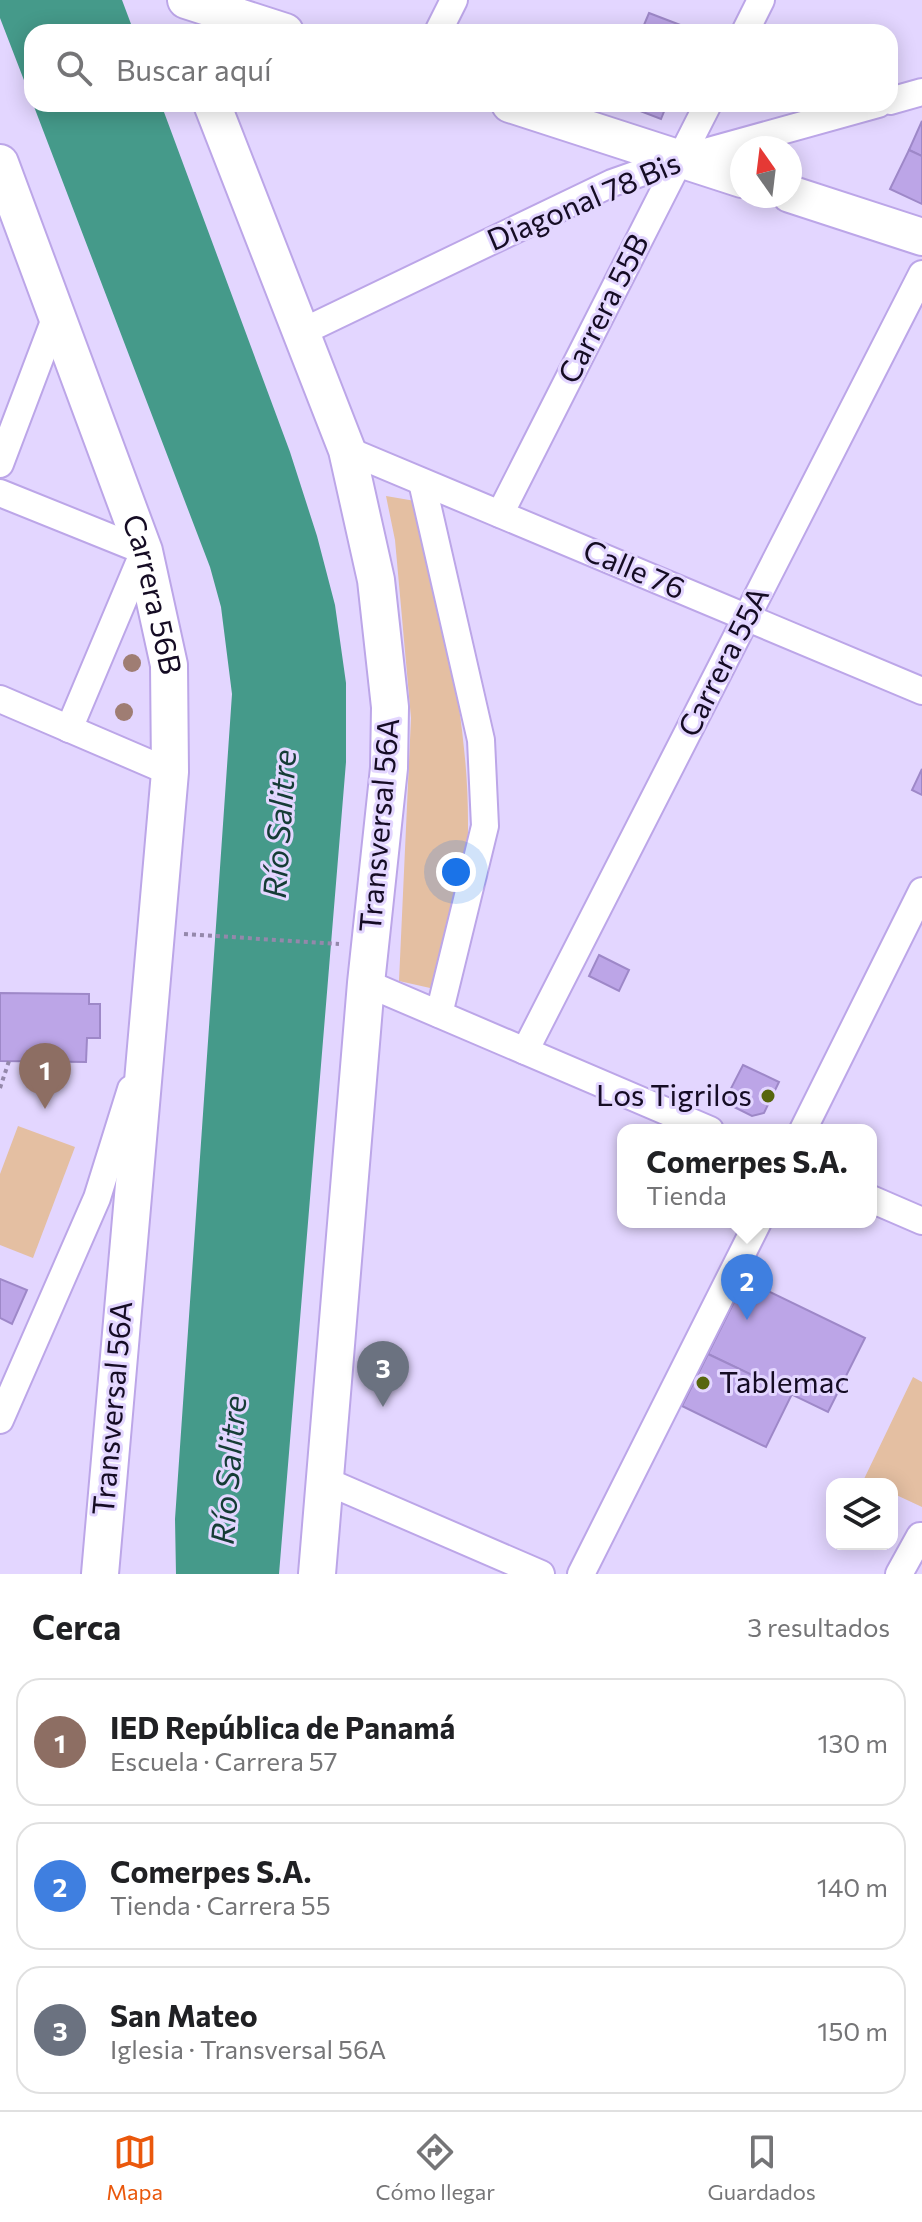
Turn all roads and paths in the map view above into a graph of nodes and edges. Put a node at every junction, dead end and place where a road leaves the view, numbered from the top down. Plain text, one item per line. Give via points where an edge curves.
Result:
1 (171, 0) edge
2 (186, 0) edge
3 (454, 0) edge
4 (761, 0) edge
5 (180, 24) edge
6 (260, 24) edge
7 (442, 24) edge
8 (749, 24) edge
9 (922, 92) edge
10 (898, 99) edge
11 (215, 112) edge
12 (535, 112) edge
13 (704, 112) edge
14 (849, 112) edge
15 (680, 159) junction
16 (0, 163) edge
17 (730, 175) edge
18 (802, 198) edge
19 (922, 237) edge
20 (922, 274) edge
21 (56, 316) junction
22 (302, 332) junction
23 (347, 450) junction
24 (0, 464) edge
25 (422, 482) junction
26 (0, 493) edge
27 (500, 514) junction
28 (144, 551) junction
29 (747, 617) junction
30 (922, 691) edge
31 (0, 699) edge
32 (69, 729) junction
33 (170, 772) junction
34 (922, 891) edge
35 (172, 933) dead end
36 (336, 944) dead end
37 (366, 983) junction
38 (439, 1014) junction
39 (144, 1051) junction
40 (525, 1051) junction
41 (9, 1061) dead end
42 (0, 1088) edge
43 (696, 1124) edge
44 (806, 1124) edge
45 (877, 1202) edge
46 (922, 1221) edge
47 (755, 1228) edge
48 (0, 1420) edge
49 (326, 1481) junction
50 (920, 1536) dead end
51 (100, 1574) edge
52 (317, 1574) edge
53 (541, 1574) edge
54 (581, 1574) edge
55 (899, 1574) edge

1 - 5 main road
2 - 6 main road
3 - 7 street
4 - 8 street
9 - 10 street
11 - 22 main road, Transversal 56A
12 - 15 main road
13 - 15 street, Carrera 55B
14 - 15 street, Diagonal 78 Bis
15 - 17 main road
15 - 22 street, Diagonal 78 Bis via 587,194
15 - 27 street, Carrera 55B
16 - 21 main road, Carrera 56B
18 - 19 main road
20 - 29 street, Carrera 55A
21 - 24 street
21 - 28 main road, Carrera 56B
22 - 23 main road, Transversal 56A
23 - 25 street, Calle 76
23 - 37 main road, Transversal 56A via 376,580 390,707 389,768
25 - 27 street, Calle 76
25 - 38 street via 481,740 485,826
26 - 28 street
27 - 29 street, Calle 76
28 - 32 street
28 - 33 main road, Carrera 56B via 169,665
29 - 30 street, Calle 76
29 - 40 street, Carrera 55A
31 - 32 street
32 - 33 street
33 - 39 main road, Carrera 56B
34 - 44 street
35 - 36 path
37 - 38 street
37 - 49 main road, Transversal 56A
38 - 40 street
39 - 48 street via 97,1198
39 - 51 main road, Transversal 56A
40 - 43 street
41 - 42 path
45 - 46 street
47 - 54 street
49 - 52 main road, Transversal 56A
49 - 53 street
50 - 55 street

